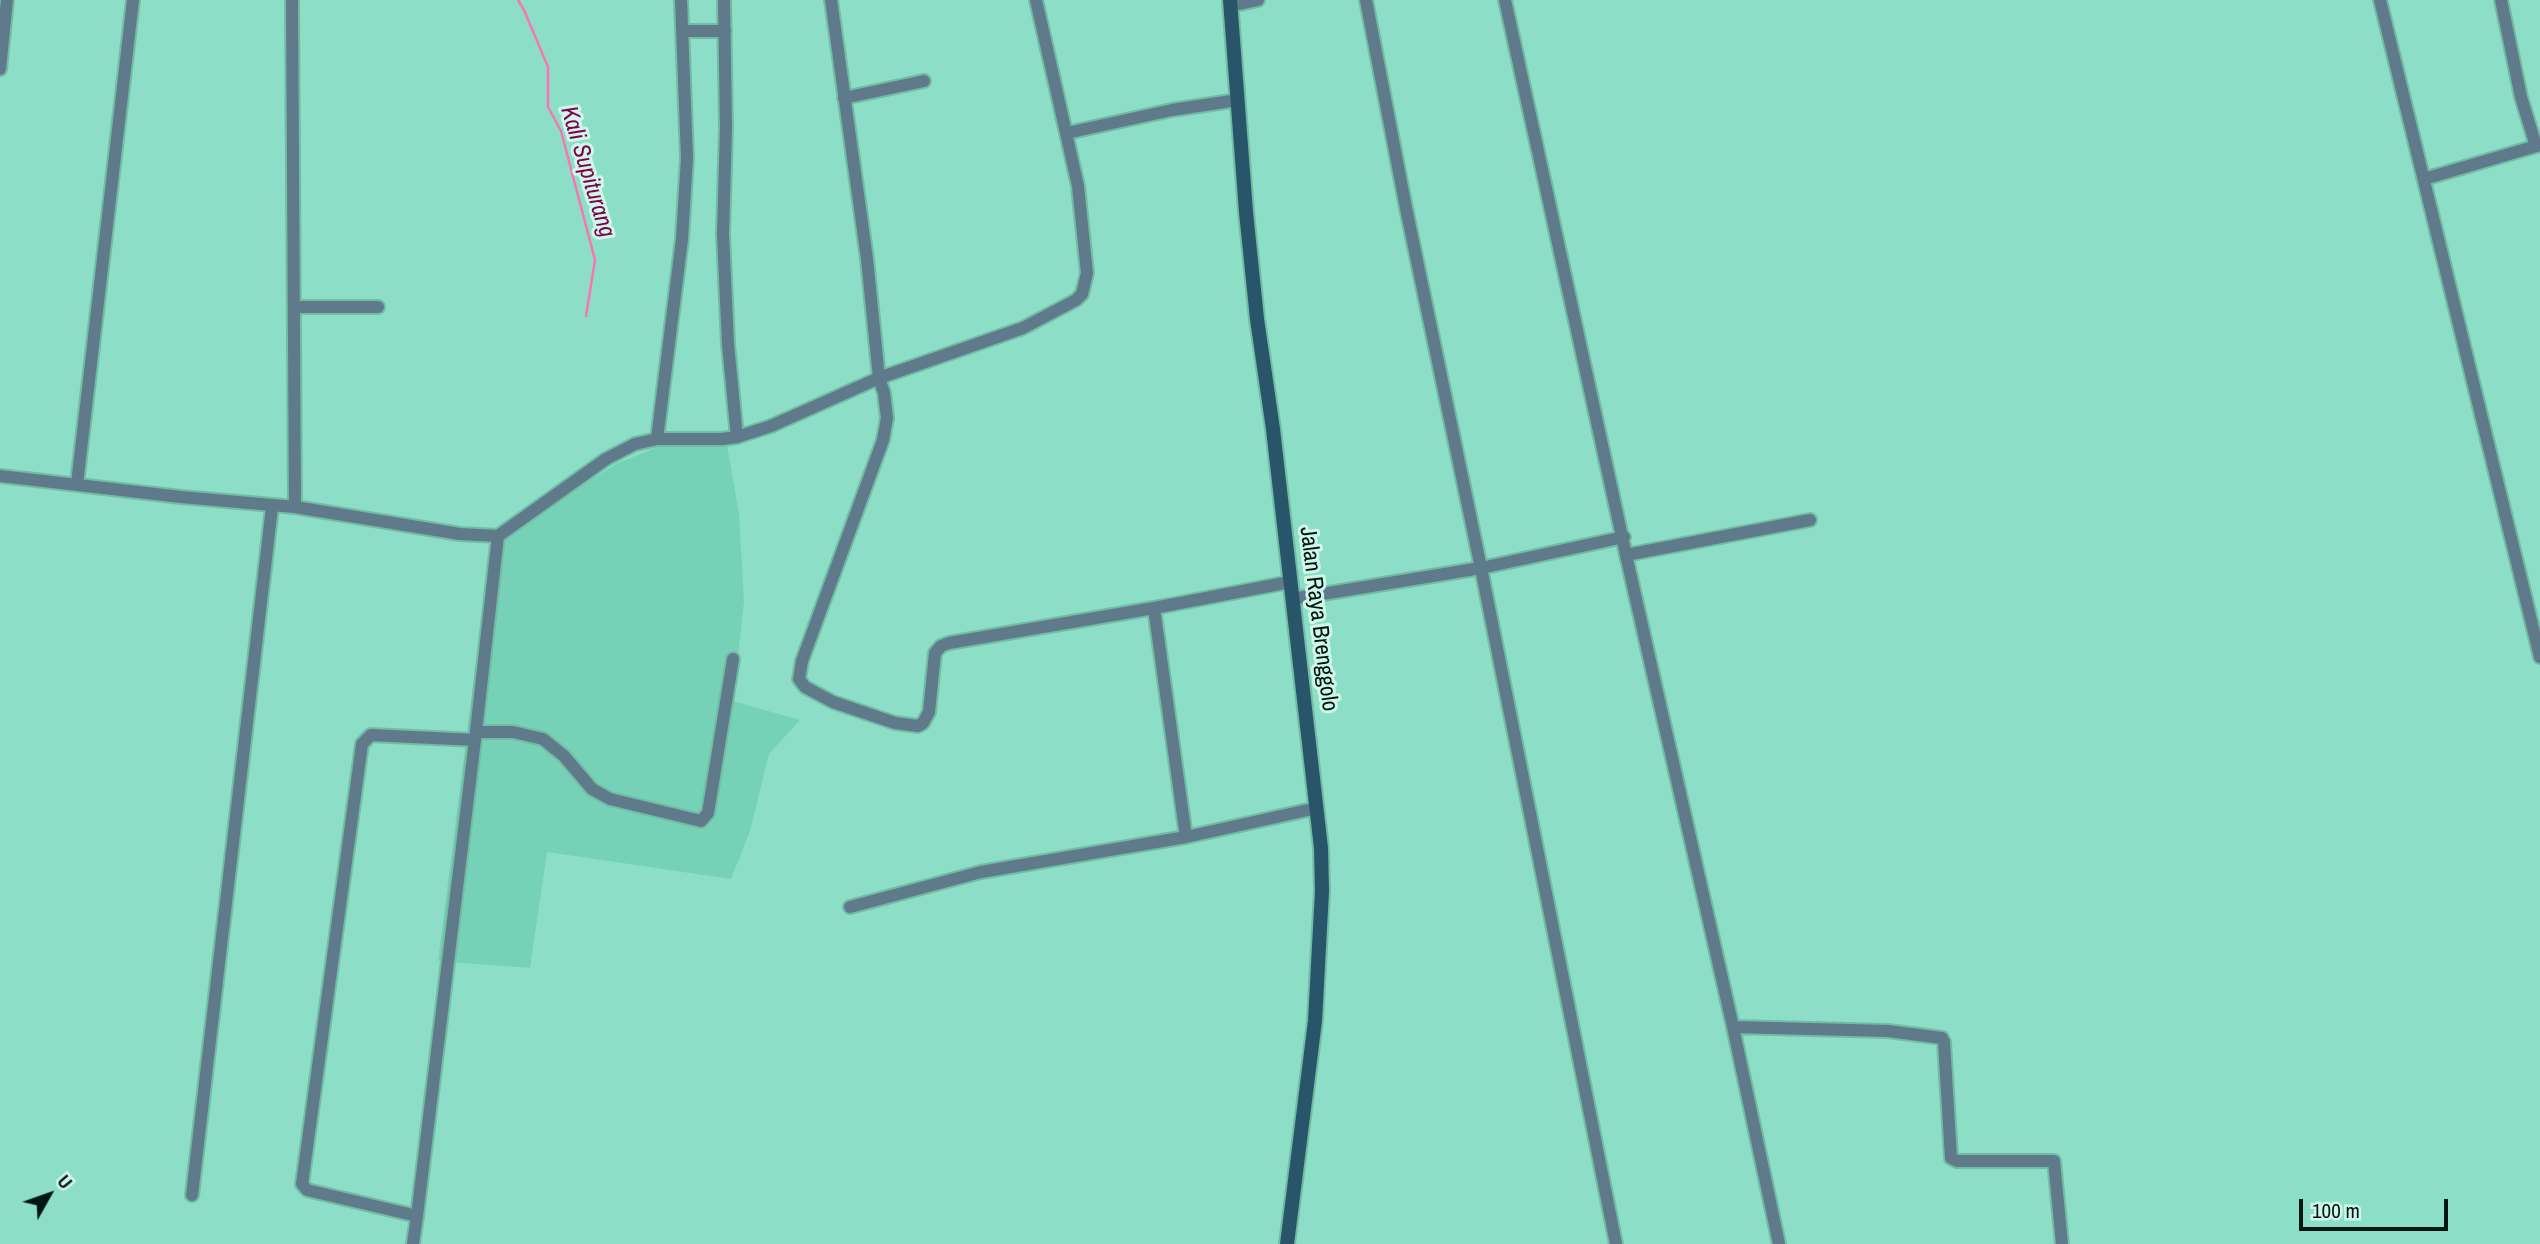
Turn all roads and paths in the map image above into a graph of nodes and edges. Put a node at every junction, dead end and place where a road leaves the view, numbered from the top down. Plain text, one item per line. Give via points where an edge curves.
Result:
1 (6, 0) edge
2 (133, 0) edge
3 (292, 0) edge
4 (681, 0) edge
5 (724, 0) edge
6 (831, 0) edge
7 (1036, 0) edge
8 (1258, 0) edge
9 (1367, 0) edge
10 (1505, 0) edge
11 (2380, 0) edge
12 (2501, 0) edge
13 (1230, 3) edge
14 (683, 31) junction
15 (724, 31) junction
16 (0, 69) edge
17 (924, 81) dead end
18 (845, 98) junction
19 (1238, 100) junction
20 (1067, 133) junction
21 (2538, 146) edge
22 (2424, 180) junction
23 (294, 307) junction
24 (378, 307) dead end
25 (879, 377) junction
26 (737, 437) junction
27 (657, 439) junction
28 (0, 475) edge
29 (77, 484) junction
30 (272, 507) junction
31 (295, 508) junction
32 (1810, 520) dead end
33 (499, 536) junction
34 (1624, 537) junction
35 (1626, 555) junction
36 (1481, 568) junction
37 (1290, 582) junction
38 (1292, 599) junction
39 (1154, 608) junction
40 (2540, 657) edge
41 (733, 659) dead end
42 (475, 736) junction
43 (1317, 808) junction
44 (1186, 837) junction
45 (850, 907) dead end
46 (1733, 1027) junction
47 (192, 1195) dead end
48 (417, 1216) junction
49 (413, 1244) edge
50 (1287, 1244) edge
51 (1616, 1244) edge
52 (1779, 1244) edge
53 (2062, 1244) edge

1 - 16 street
2 - 29 street
3 - 23 street
4 - 14 street
5 - 15 street
6 - 18 street
7 - 20 street
8 - 13 street
9 - 36 street
10 - 34 street
11 - 22 street
12 - 21 street via 2521,97
13 - 19 main road, Jalan Raya Brenggolo
14 - 15 street
14 - 27 street via 687,158 682,239
15 - 26 street via 723,234 727,344
17 - 18 street
18 - 25 street
19 - 20 street
19 - 37 main road, Jalan Raya Brenggolo via 1253,278
20 - 25 street via 1087,273 1082,295 1023,328
21 - 22 street
22 - 40 street
23 - 24 street
23 - 31 street
25 - 26 street
25 - 39 street via 887,418 883,440 802,661 799,679 805,687 864,713 918,726 929,712 935,653 941,646
26 - 27 street
27 - 33 street via 606,459
28 - 29 street
29 - 30 street
30 - 31 street
30 - 47 street
31 - 33 street
32 - 35 street
33 - 42 street
34 - 35 street
34 - 36 street
35 - 46 street
36 - 38 street
36 - 51 street
37 - 38 main road, Jalan Raya Brenggolo
37 - 39 street
38 - 43 main road, Jalan Raya Brenggolo
39 - 44 street
41 - 42 street via 708,813 701,821 610,799 592,789 543,739 513,732
42 - 48 street
42 - 48 street via 370,735 362,744 302,1184 307,1190
43 - 44 street
43 - 50 main road, Jalan Raya Brenggolo via 1322,891 1315,1021
44 - 45 street via 981,872
46 - 52 street
46 - 53 street via 1888,1031 1942,1038 1951,1158 2054,1161
48 - 49 street

